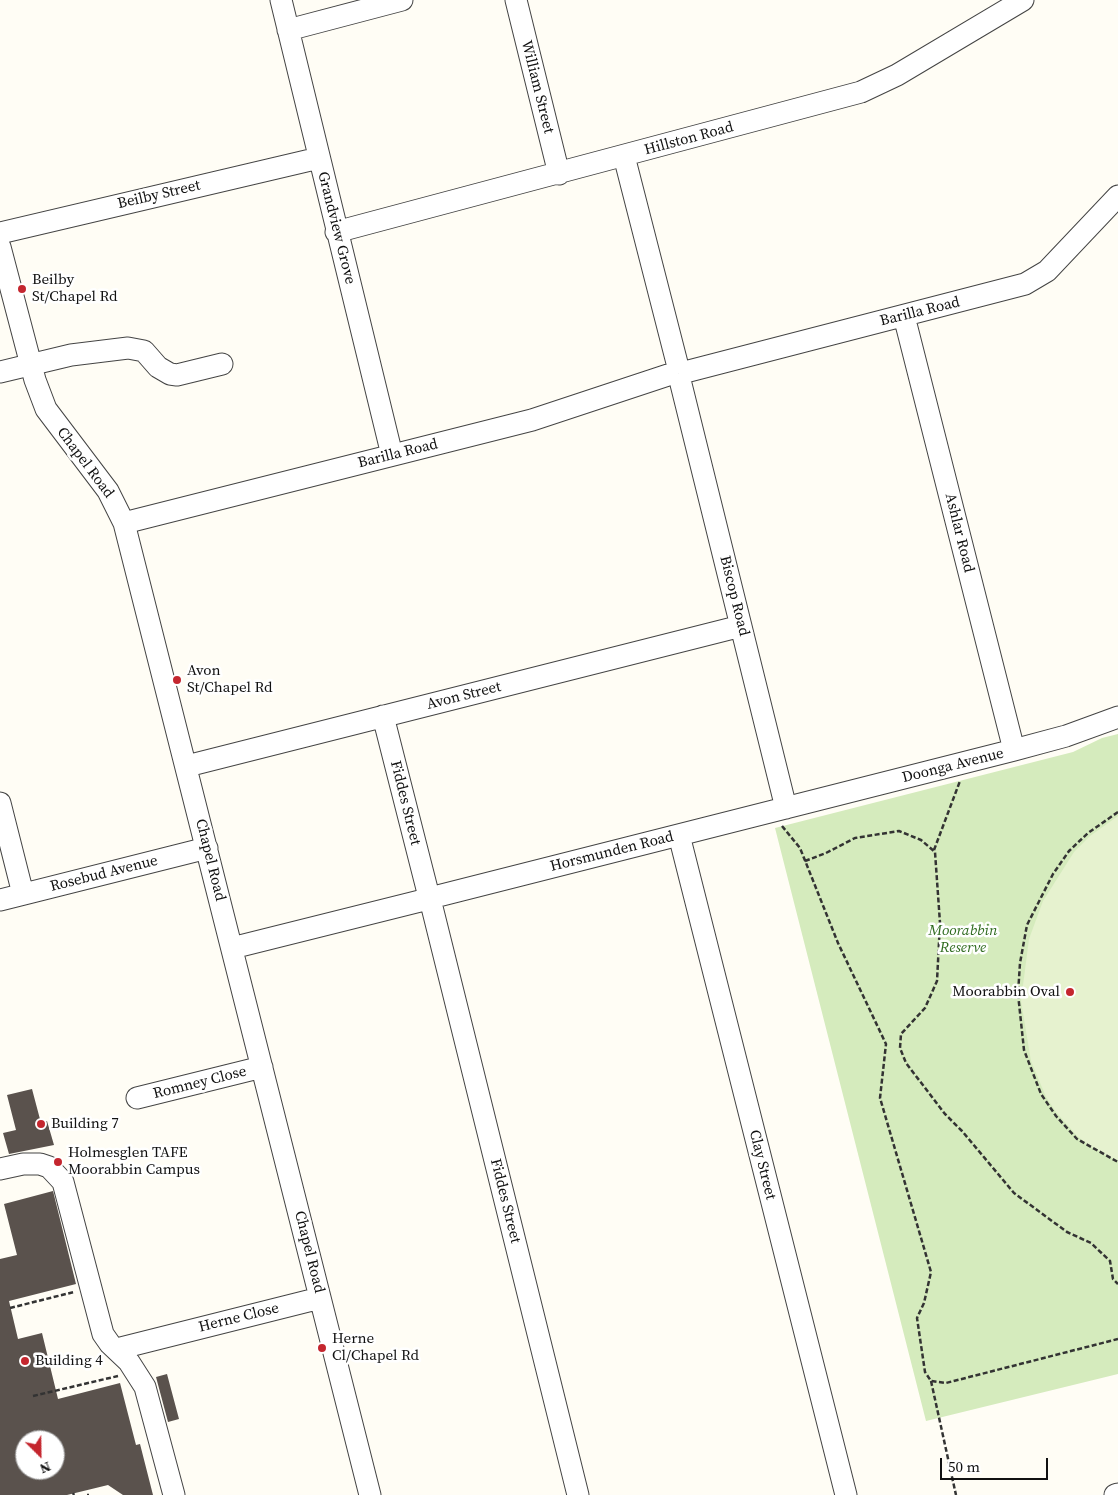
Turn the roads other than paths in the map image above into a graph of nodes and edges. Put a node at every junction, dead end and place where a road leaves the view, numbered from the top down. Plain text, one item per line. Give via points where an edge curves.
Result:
1 (281, 0) edge
2 (402, 0) edge
3 (516, 0) edge
4 (1023, 0) edge
5 (288, 30) junction
6 (624, 156) junction
7 (319, 158) junction
8 (559, 174) junction
9 (1114, 207) edge
10 (336, 232) junction
11 (0, 233) edge
12 (0, 247) edge
13 (904, 316) junction
14 (31, 364) junction
15 (222, 364) dead end
16 (0, 372) edge
17 (679, 373) junction
18 (392, 455) junction
19 (124, 523) junction
20 (741, 626) junction
21 (383, 716) junction
22 (1118, 717) edge
23 (1014, 750) junction
24 (187, 766) junction
25 (0, 803) edge
26 (782, 809) junction
27 (679, 835) junction
28 (207, 848) junction
29 (23, 894) junction
30 (429, 898) junction
31 (0, 900) edge
32 (232, 948) junction
33 (262, 1067) junction
34 (137, 1098) dead end
35 (0, 1169) edge
36 (320, 1298) junction
37 (117, 1349) junction
38 (174, 1495) edge
39 (370, 1495) edge
40 (578, 1495) edge
41 (846, 1495) edge

1 - 5 street, Grandview Grove
2 - 5 street
3 - 8 street, William Street
4 - 6 street, Hillston Road via 897,75 861,92
5 - 7 street, Grandview Grove
6 - 8 street, Hillston Road
6 - 17 street, Biscop Road
7 - 10 street, Grandview Grove
7 - 11 street, Beilby Street
8 - 10 street, Hillston Road
9 - 13 street, Barilla Road via 1047,271 1032,281
10 - 18 street, Grandview Grove
12 - 14 street, Chapel Road
13 - 17 street, Barilla Road
13 - 23 street, Ashlar Road
14 - 15 street via 128,348 144,351 158,367 170,374
14 - 16 street
14 - 19 street, Chapel Road via 46,409 108,491
17 - 18 street, Barilla Road via 561,412
17 - 20 street, Biscop Road
18 - 19 street, Barilla Road
19 - 24 street, Chapel Road
20 - 21 street, Avon Street
20 - 26 street, Biscop Road
21 - 24 street, Avon Street
21 - 30 street, Fiddes Street
22 - 23 street, Doonga Avenue
23 - 26 street, Doonga Avenue
24 - 28 street, Chapel Road
25 - 29 street
26 - 27 street, Horsmunden Road
27 - 30 street, Horsmunden Road
27 - 41 street, Clay Street
28 - 29 street, Rosebud Avenue
28 - 32 street, Chapel Road
29 - 31 street, Rosebud Avenue
30 - 32 street, Horsmunden Road
30 - 40 street, Fiddes Street
32 - 33 street, Chapel Road
33 - 34 street, Romney Close
33 - 36 street, Chapel Road
35 - 37 street via 40,1164 49,1166 63,1182 103,1334
36 - 37 street, Herne Close
36 - 39 street, Chapel Road
37 - 38 street via 145,1388

